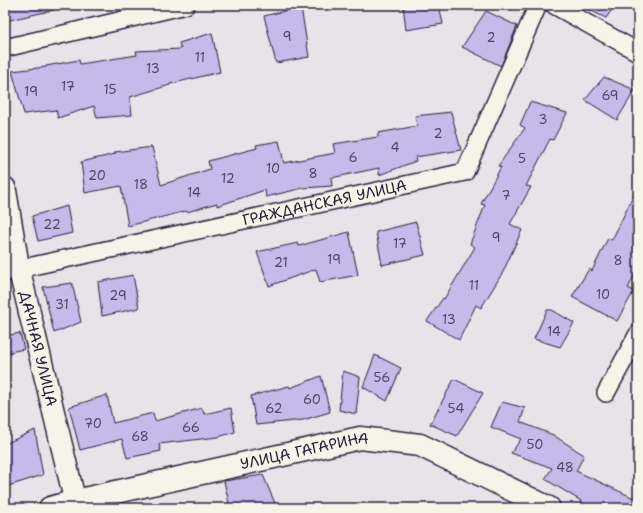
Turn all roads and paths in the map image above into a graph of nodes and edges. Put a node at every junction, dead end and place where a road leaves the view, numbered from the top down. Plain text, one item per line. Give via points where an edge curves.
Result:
1 (186, 5) edge
2 (538, 5) edge
3 (554, 5) edge
4 (5, 48) edge
5 (638, 52) edge
6 (5, 188) edge
7 (12, 271) edge
8 (638, 334) edge
9 (606, 393) dead end
10 (76, 504) edge
11 (50, 508) edge
12 (549, 508) edge

1 - 4 street
2 - 7 street, ГРАЖДАНСКАЯ УЛИЦА via 465,172
3 - 5 street
6 - 7 street, ДАЧНАЯ УЛИЦА
7 - 10 street, ДАЧНАЯ УЛИЦА
8 - 9 street
10 - 11 main road, УЛИЦА ГАГАРИНА
10 - 12 main road, УЛИЦА ГАГАРИНА via 360,438 420,445

